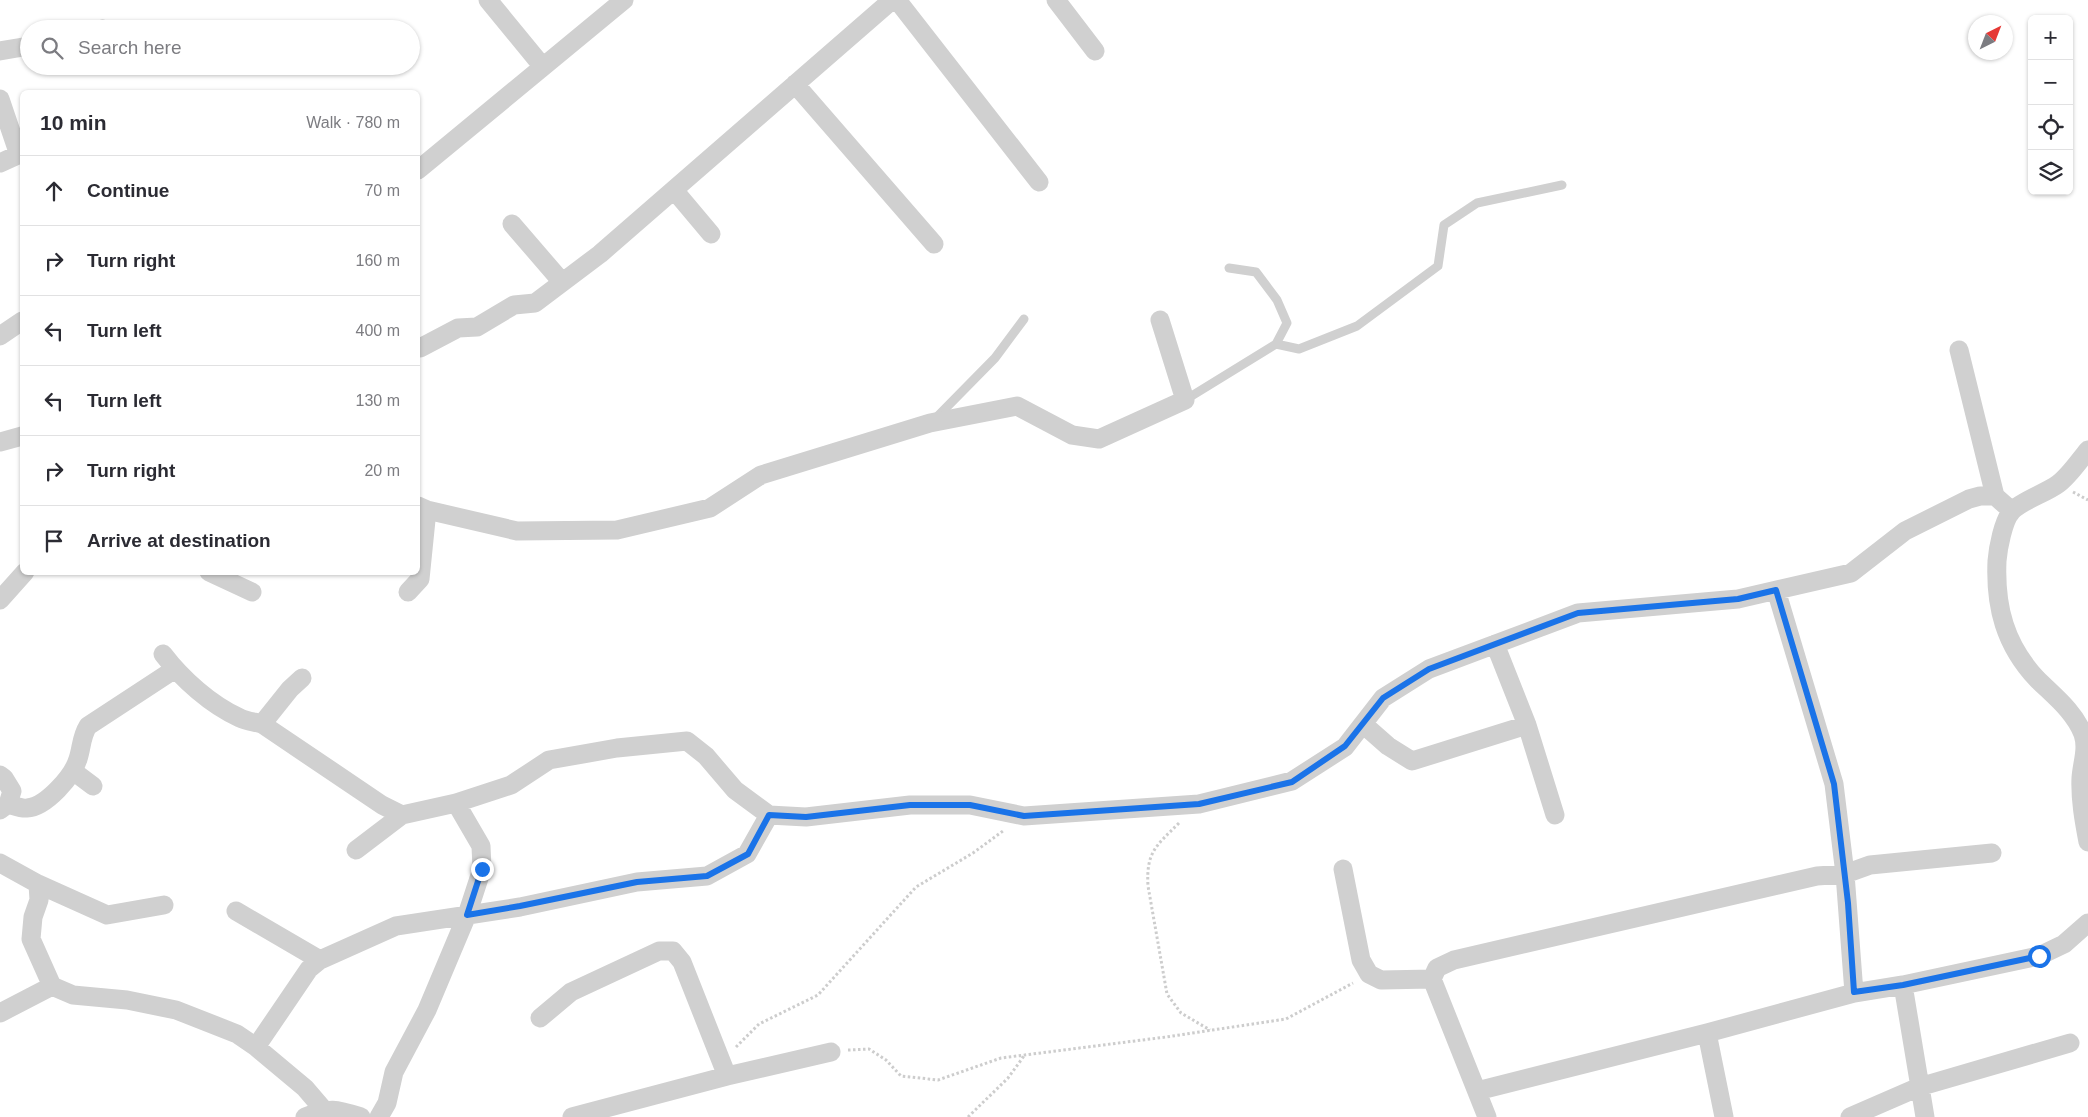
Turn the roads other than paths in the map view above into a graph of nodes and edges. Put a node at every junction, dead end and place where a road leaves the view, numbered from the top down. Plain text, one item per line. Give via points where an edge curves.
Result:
1 (488, 0) edge
2 (624, 0) edge
3 (892, 0) edge
4 (897, 0) edge
5 (1056, 0) edge
6 (20, 48) edge
7 (1095, 51) dead end
8 (0, 52) edge
9 (543, 68) junction
10 (795, 84) junction
11 (0, 99) edge
12 (20, 151) edge
13 (20, 154) edge
14 (0, 163) edge
15 (420, 168) edge
16 (1039, 182) dead end
17 (1562, 184) dead end
18 (674, 190) junction
19 (512, 224) dead end
20 (711, 234) dead end
21 (934, 244) dead end
22 (1229, 268) dead end
23 (562, 282) junction
24 (1024, 319) dead end
25 (1160, 320) dead end
26 (20, 322) edge
27 (0, 336) edge
28 (1276, 344) junction
29 (420, 348) dead end
30 (1959, 350) dead end
31 (1185, 400) junction
32 (930, 423) junction
33 (20, 437) edge
34 (0, 442) edge
35 (2088, 450) edge
36 (1995, 496) junction
37 (422, 508) edge
38 (2012, 511) junction
39 (22, 575) edge
40 (215, 575) edge
41 (1776, 590) junction
42 (252, 592) dead end
43 (408, 592) dead end
44 (0, 600) edge
45 (1495, 644) junction
46 (163, 654) dead end
47 (175, 669) junction
48 (302, 678) dead end
49 (262, 724) junction
50 (1363, 724) junction
51 (1526, 724) junction
52 (73, 771) junction
53 (0, 775) edge
54 (94, 786) dead end
55 (456, 803) junction
56 (4, 807) edge
57 (402, 815) junction
58 (769, 815) junction
59 (1556, 815) dead end
60 (2088, 842) edge
61 (356, 850) dead end
62 (1992, 853) dead end
63 (0, 863) edge
64 (1343, 869) dead end
65 (1844, 874) junction
66 (38, 884) junction
67 (164, 905) dead end
68 (236, 911) dead end
69 (467, 915) junction
70 (2088, 923) edge
71 (320, 960) junction
72 (1432, 979) junction
73 (1903, 985) junction
74 (52, 986) junction
75 (1854, 992) junction
76 (0, 1013) edge
77 (540, 1018) dead end
78 (1707, 1033) junction
79 (2070, 1043) dead end
80 (256, 1047) junction
81 (831, 1052) road end
82 (727, 1076) junction
83 (1919, 1088) junction
84 (1477, 1091) junction
85 (323, 1109) junction
86 (305, 1117) edge
87 (361, 1117) edge
88 (379, 1117) edge
89 (572, 1117) edge
90 (1487, 1117) edge
91 (1724, 1117) edge
92 (1850, 1117) edge
93 (1924, 1117) edge

1 - 9 street
2 - 9 street
3 - 10 street
4 - 16 street
5 - 7 street
6 - 8 street
9 - 15 street
10 - 18 street
10 - 21 street
11 - 12 street
13 - 14 street
17 - 28 lane via 1478,203 1444,226 1438,266 1357,326 1299,349
18 - 20 street
18 - 23 street
19 - 23 street
22 - 28 lane via 1256,272 1277,300 1287,323
23 - 29 street via 535,303 514,305 477,327 458,328
24 - 32 lane via 995,358
25 - 31 street
26 - 27 street
28 - 31 lane
30 - 36 street
31 - 32 street via 1099,439 1072,435 1016,406
32 - 37 street via 761,475 710,508 618,530 517,531
33 - 34 street
35 - 38 street via 2059,484
36 - 38 street
36 - 41 street via 1969,499 1905,530 1851,573
37 - 43 street via 420,580
38 - 60 street via 1998,554 1996,587 2002,621 2018,657 2069,710 2083,732 2087,744 2081,779
39 - 44 street
40 - 42 street
41 - 45 street via 1738,599 1578,613
41 - 65 street via 1834,784
45 - 50 street via 1429,669 1383,698
45 - 51 street
46 - 47 street
47 - 49 street via 213,702 240,718
47 - 52 street via 88,726 82,735
48 - 49 street
49 - 57 street via 382,805
50 - 51 street via 1412,761
50 - 58 street via 1345,746 1292,782 1199,804 1024,816 970,805 910,805 806,817
51 - 59 street
52 - 54 street
52 - 56 street via 54,793 39,804 26,809
53 - 56 street via 12,791
55 - 57 street
55 - 58 street via 511,785 549,760 617,748 687,741 706,756 735,790
55 - 69 street via 481,846 482,869
57 - 61 street
58 - 69 street via 748,854 707,876 637,882
62 - 65 street via 1870,865
63 - 66 street
64 - 72 street via 1361,960 1369,974 1380,980
65 - 72 street via 1817,876 1454,960 1438,968
65 - 75 street
66 - 67 street via 107,915
66 - 74 street via 39,900 31,939
68 - 71 street
69 - 71 street via 396,926
69 - 88 street via 427,1010 394,1072 387,1103
70 - 73 street via 2064,944 2039,956
71 - 80 street via 310,969
72 - 84 street
73 - 75 street
73 - 83 street
74 - 76 street
74 - 80 street via 73,995 127,1000 176,1010 237,1034
75 - 78 street
77 - 82 street via 571,992 658,951 673,952 682,962
78 - 84 street
78 - 91 street
79 - 83 street
80 - 85 street via 305,1088
81 - 82 street
82 - 89 street
83 - 92 street
83 - 93 street
84 - 90 street
85 - 86 street
85 - 87 street via 340,1110

